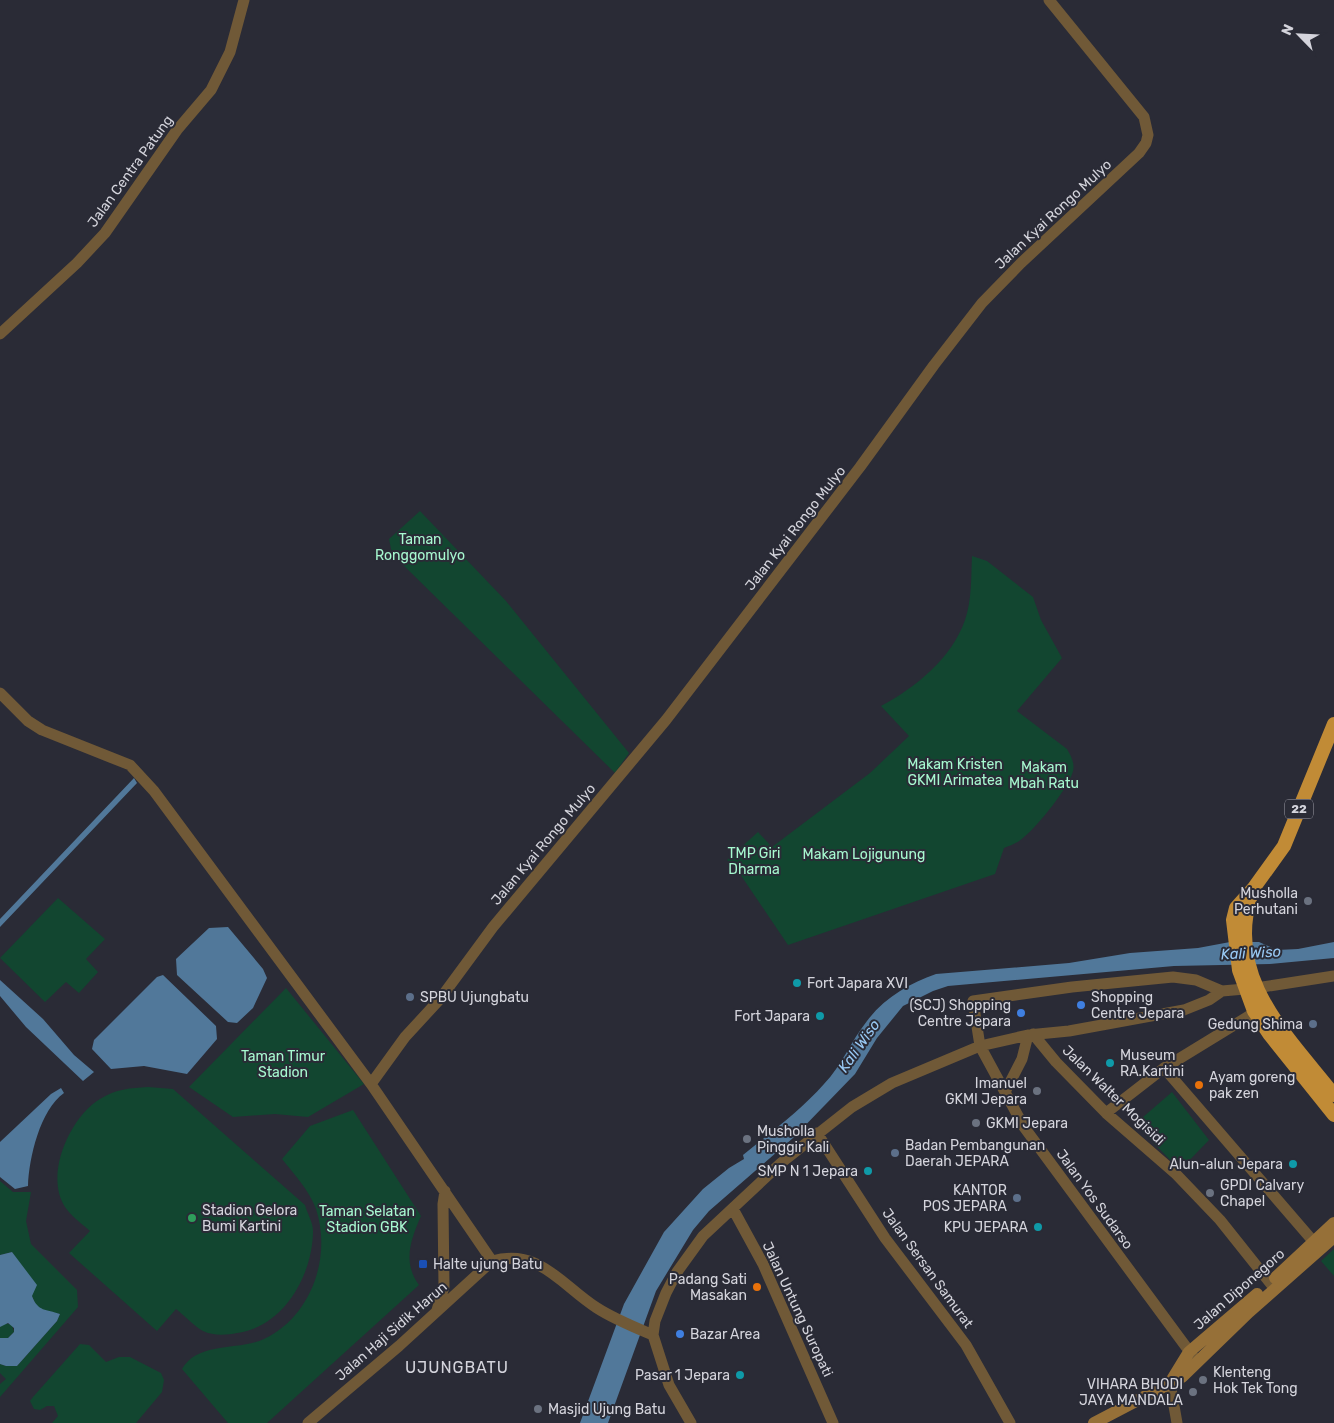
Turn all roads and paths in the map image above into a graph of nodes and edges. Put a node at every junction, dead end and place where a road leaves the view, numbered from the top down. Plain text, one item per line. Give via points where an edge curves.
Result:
1 (244, 0) edge
2 (1049, 0) edge
3 (0, 334) edge
4 (0, 693) edge
5 (1334, 724) edge
6 (1334, 976) edge
7 (1251, 989) junction
8 (1222, 991) junction
9 (1260, 1009) junction
10 (1030, 1035) junction
11 (980, 1046) junction
12 (1164, 1068) junction
13 (371, 1084) junction
14 (1005, 1092) junction
15 (1334, 1095) edge
16 (1106, 1113) junction
17 (1334, 1115) edge
18 (817, 1133) junction
19 (445, 1191) junction
20 (733, 1209) junction
21 (1334, 1223) edge
22 (1334, 1237) edge
23 (1317, 1246) junction
24 (492, 1261) junction
25 (1273, 1286) junction
26 (437, 1312) junction
27 (648, 1333) junction
28 (1188, 1352) junction
29 (1198, 1362) junction
30 (1170, 1383) junction
31 (308, 1423) edge
32 (691, 1423) edge
33 (833, 1423) edge
34 (1010, 1423) edge
35 (1094, 1423) edge
36 (1177, 1423) edge

1 - 3 street, Jalan Centra Patung via 230,52 212,90 177,130 105,233
2 - 13 street, Jalan Kyai Rongo Mulyo via 1144,117 1148,127 1146,143 1128,165 982,303 666,720 493,927 440,1000 405,1037
4 - 13 street via 28,721 42,730 136,770
5 - 7 highway, 22 via 1284,846 1253,889 1240,929
6 - 7 street
7 - 8 street
7 - 9 highway, 22
8 - 10 street via 1184,1010
8 - 11 street, Jalan Yos Sudarso via 1196,980 1173,977 973,1001
9 - 12 street
9 - 15 highway, 22
9 - 17 highway, 22 via 1270,1035
10 - 11 street
10 - 14 street
10 - 16 street, Jalan Walter Mogisidi
11 - 14 street, Jalan Yos Sudarso
11 - 18 street via 892,1082
12 - 16 street
12 - 23 street
13 - 19 street
14 - 28 street, Jalan Yos Sudarso via 1024,1127
16 - 25 street, Jalan Walter Mogisidi via 1175,1173 1240,1243
18 - 20 street via 780,1163
18 - 34 street, Jalan Sersan Samurat via 885,1238 966,1345
19 - 24 street
19 - 26 street via 444,1287
20 - 27 street via 703,1236 677,1272
20 - 33 street, Jalan Untung Suropati via 763,1264
21 - 23 main road, Jalan Diponegoro
22 - 23 main road, Jalan Diponegoro
23 - 25 main road, Jalan Diponegoro
24 - 26 street, Jalan Haji Sidik Harun
24 - 27 street via 514,1257 529,1259 597,1308
25 - 28 main road, Jalan Diponegoro
25 - 29 main road, Jalan Diponegoro
26 - 31 street, Jalan Haji Sidik Harun
27 - 32 street via 670,1385
28 - 29 street, Jalan Yos Sudarso
28 - 30 main road, Jalan Diponegoro
29 - 30 main road, Jalan Diponegoro
30 - 35 main road, Jalan Diponegoro
30 - 36 street

